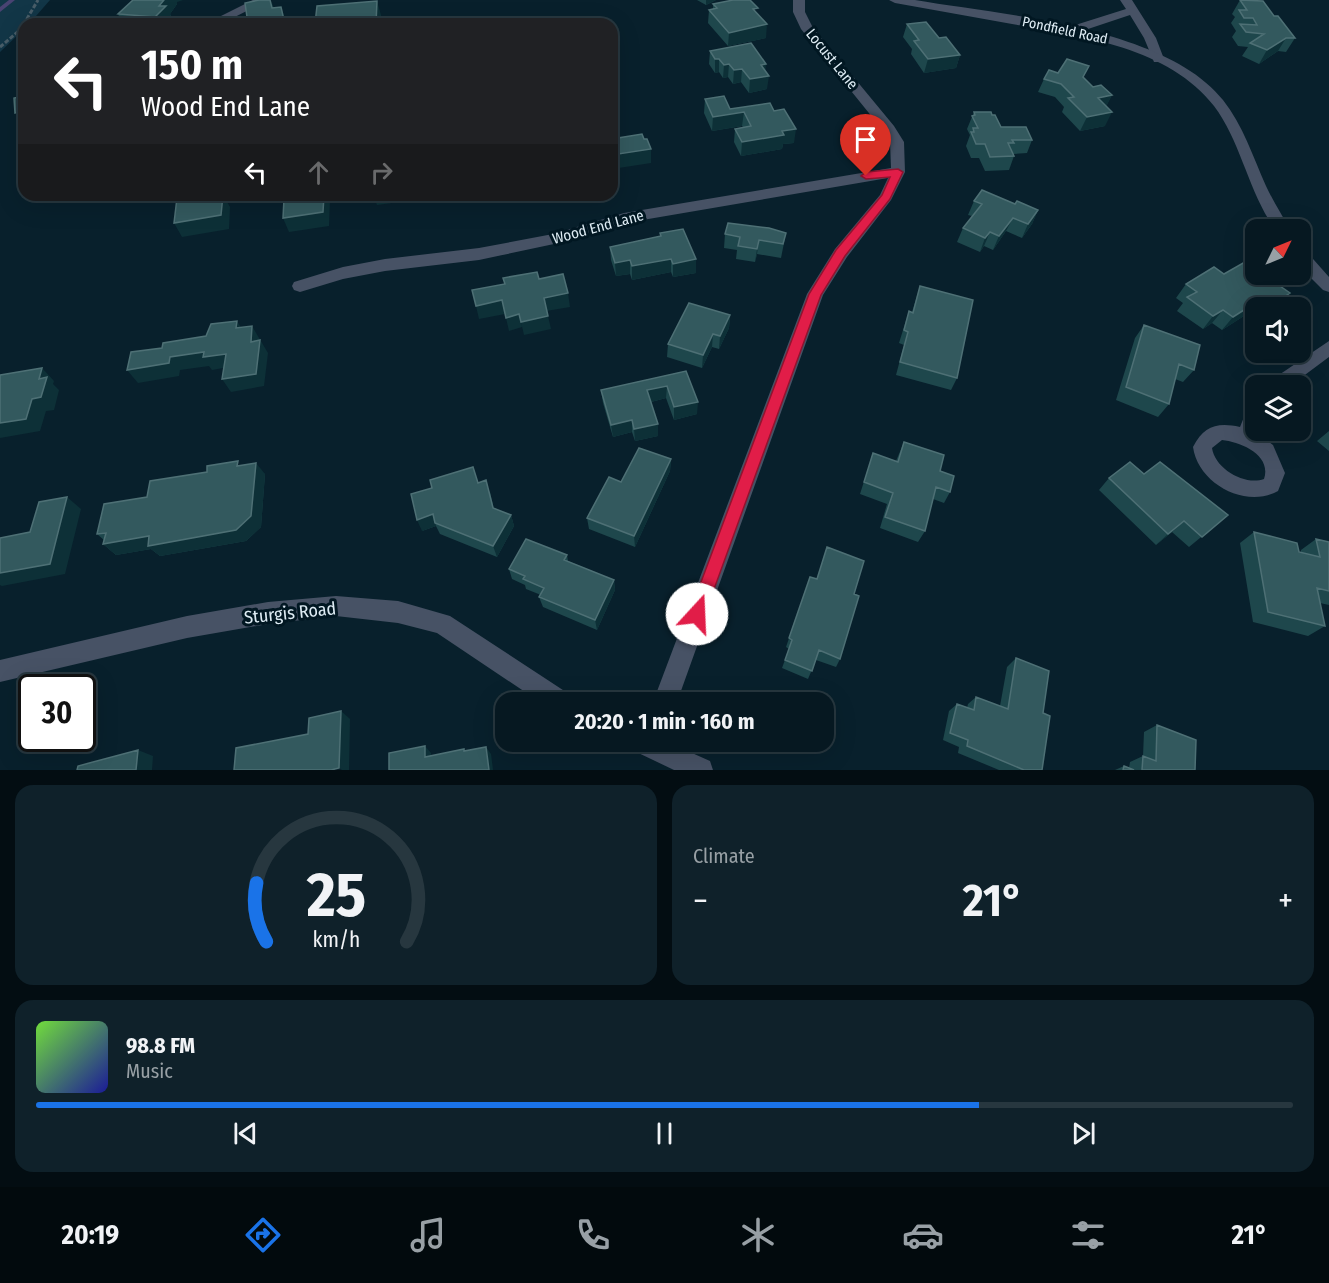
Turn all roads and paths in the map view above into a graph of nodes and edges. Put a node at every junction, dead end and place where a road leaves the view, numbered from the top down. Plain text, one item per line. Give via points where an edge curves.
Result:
1 (39, 0) edge
2 (262, 0) edge
3 (799, 0) edge
4 (895, 0) edge
5 (1129, 5) edge
6 (28, 18) edge
7 (224, 18) edge
8 (1074, 30) junction
9 (18, 32) edge
10 (0, 48) edge
11 (1158, 59) junction
12 (898, 172) junction
13 (1275, 219) edge
14 (1311, 270) edge
15 (300, 286) dead end
16 (1329, 286) edge
17 (1329, 348) edge
18 (1291, 375) edge
19 (0, 671) edge
20 (546, 692) edge
21 (669, 692) edge
22 (656, 752) edge
23 (701, 770) edge

1 - 6 path
2 - 7 street
3 - 12 street, Locust Lane via 799,12 807,29 888,126 897,142
4 - 8 street, Pondfield Road
5 - 8 street
5 - 11 street
8 - 11 street, Pondfield Road
9 - 10 path
11 - 13 street, Pondfield Road via 1203,85 1227,115
12 - 15 street, Wood End Lane via 624,218 554,239 479,254 385,265
12 - 21 street, Locust Lane via 886,197 841,253 815,294
14 - 16 street
17 - 18 street
19 - 20 street, Sturgis Road via 187,627 336,606 398,612 442,624
22 - 23 street

